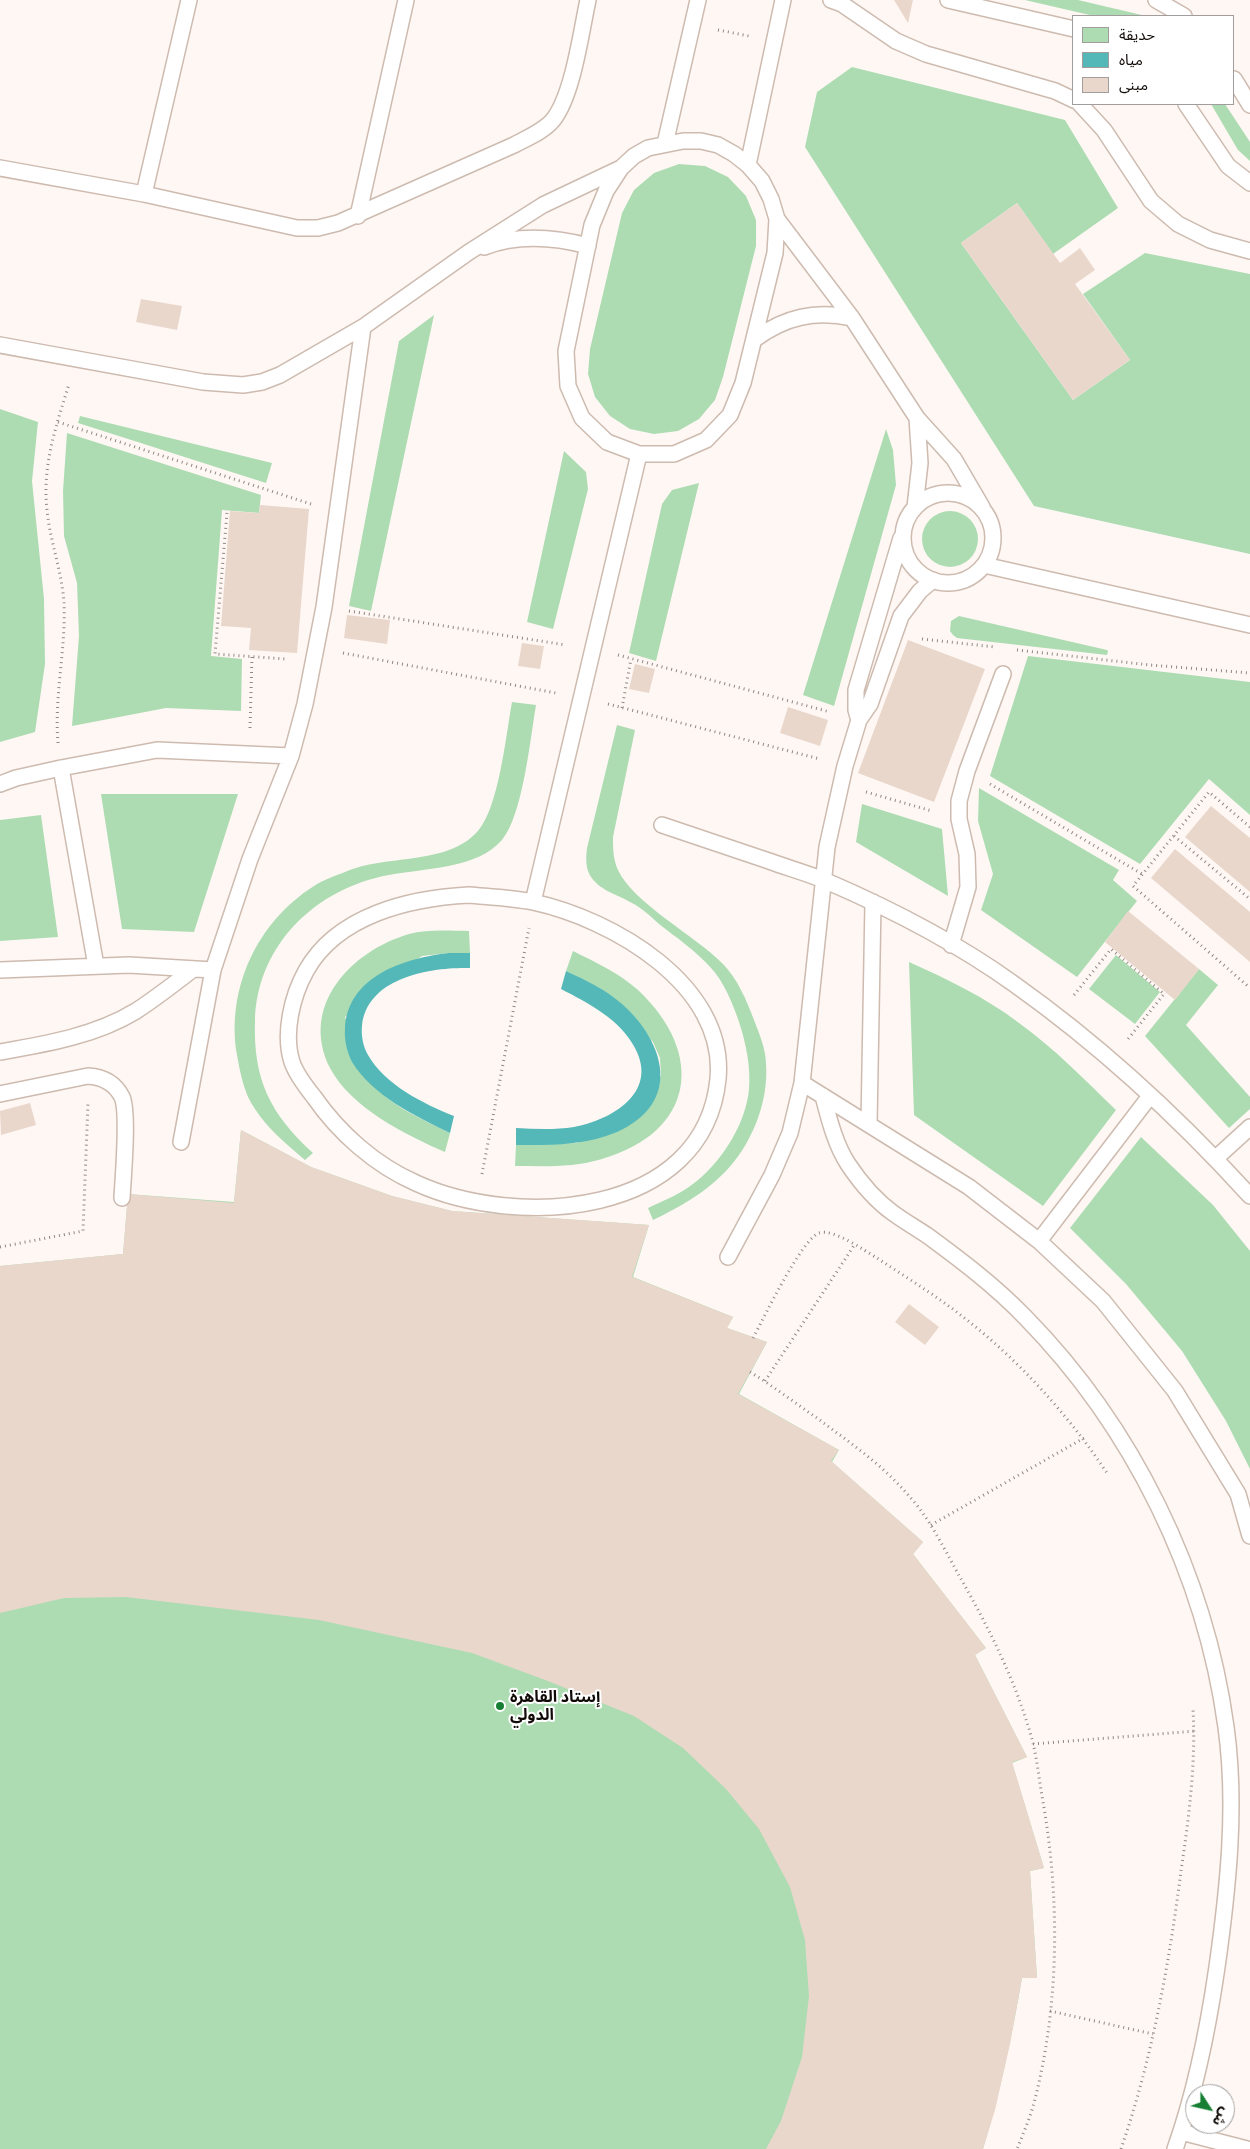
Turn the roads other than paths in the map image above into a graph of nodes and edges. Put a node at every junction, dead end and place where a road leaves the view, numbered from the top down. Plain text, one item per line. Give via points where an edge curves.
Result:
1 (189, 0) edge
2 (406, 0) edge
3 (588, 0) edge
4 (698, 0) edge
5 (783, 0) edge
6 (1156, 0) edge
7 (842, 1) edge
8 (957, 1) edge
9 (1182, 15) edge
10 (1072, 29) edge
11 (1235, 81) edge
12 (1072, 99) edge
13 (1081, 105) edge
14 (1187, 105) edge
15 (1250, 105) edge
16 (665, 144) junction
17 (748, 165) junction
18 (0, 168) edge
19 (621, 168) junction
20 (1250, 183) edge
21 (144, 194) junction
22 (358, 216) junction
23 (777, 219) junction
24 (588, 246) junction
25 (1250, 251) edge
26 (469, 252) junction
27 (852, 318) junction
28 (362, 327) junction
29 (754, 340) junction
30 (0, 345) edge
31 (917, 418) junction
32 (639, 454) junction
33 (914, 507) junction
34 (982, 507) junction
35 (902, 534) junction
36 (984, 565) junction
37 (933, 580) junction
38 (1250, 625) edge
39 (1003, 674) dead end
40 (859, 720) junction
41 (291, 756) junction
42 (61, 768) junction
43 (0, 784) edge
44 (662, 825) dead end
45 (824, 880) junction
46 (534, 902) junction
47 (873, 902) junction
48 (951, 945) junction
49 (96, 966) junction
50 (0, 970) edge
51 (192, 970) junction
52 (213, 970) junction
53 (0, 1052) edge
54 (802, 1083) junction
55 (0, 1094) edge
56 (823, 1096) junction
57 (1150, 1096) junction
58 (869, 1124) junction
59 (1250, 1127) edge
60 (182, 1142) dead end
61 (1216, 1158) junction
62 (1250, 1196) edge
63 (122, 1198) dead end
64 (1039, 1242) junction
65 (728, 1256) dead end
66 (1247, 1514) edge
67 (1250, 1536) edge
68 (1181, 2132) junction
69 (1175, 2149) edge
70 (1247, 2149) edge

1 - 21 lane
2 - 22 lane
3 - 22 lane via 564,102 553,120 514,145
4 - 16 lane
5 - 17 lane
6 - 9 lane
7 - 12 lane via 896,41 926,54 1055,91
8 - 10 lane
11 - 15 lane
13 - 25 lane via 1104,130 1151,201 1178,224 1210,240
14 - 20 lane via 1228,166
16 - 17 lane via 701,141 718,145
16 - 19 lane via 641,152
17 - 23 lane via 762,181
18 - 21 lane
19 - 24 lane via 606,191 592,225
19 - 26 lane via 542,205
21 - 22 lane via 297,228 318,228
23 - 27 lane
23 - 29 lane via 775,253
24 - 26 lane via 564,240 516,239
24 - 32 lane via 566,351 568,386 582,418 607,442
26 - 28 lane
27 - 29 lane via 817,314 800,316
27 - 31 lane
28 - 30 lane via 280,374 262,382 243,385 203,382
28 - 41 lane via 314,660
29 - 32 lane via 744,383 730,415 706,440 674,454
31 - 33 lane via 920,463
31 - 34 lane via 954,459
32 - 46 lane
33 - 34 lane via 941,493 956,493
33 - 35 lane
34 - 36 lane via 992,529 990,554
35 - 37 lane via 910,562
35 - 40 lane via 856,690
36 - 37 lane via 961,581
36 - 38 lane
37 - 40 lane via 909,603 901,616 870,704
39 - 48 lane via 959,801 968,887
40 - 45 lane via 840,785
41 - 42 lane via 157,750
41 - 52 lane via 250,859
42 - 43 lane
42 - 49 lane
44 - 45 lane
45 - 47 lane
45 - 54 lane
46 - 46 lane via 469,895 439,897 380,912 353,926 327,944 310,963 298,986 290,1011 292,1062 324,1112 344,1134 391,1170 414,1183 476,1203 516,1208 598,1202 651,1181 675,1165 692,1147 706,1125 715,1101 716,1050 710,1025 694,999 653,956 598,925
47 - 48 lane
47 - 58 lane
48 - 57 lane via 1013,983 1058,1016
49 - 50 lane
49 - 51 lane
51 - 52 lane
51 - 53 lane via 135,1011 110,1024 54,1042
52 - 60 lane
54 - 56 lane
54 - 65 lane via 790,1133 768,1183
55 - 63 lane via 88,1076 100,1077 114,1085 123,1098 125,1114
56 - 58 lane
56 - 68 lane via 846,1162 866,1188 890,1211 918,1228 996,1289 1053,1346 1126,1448 1160,1510 1189,1574 1209,1641 1226,1728 1230,1790 1229,1866 1207,2034
57 - 61 lane
57 - 64 lane
58 - 64 lane via 969,1188
59 - 61 lane
61 - 62 lane
64 - 66 lane via 1103,1301 1175,1391
66 - 67 lane
68 - 69 lane
68 - 70 lane

